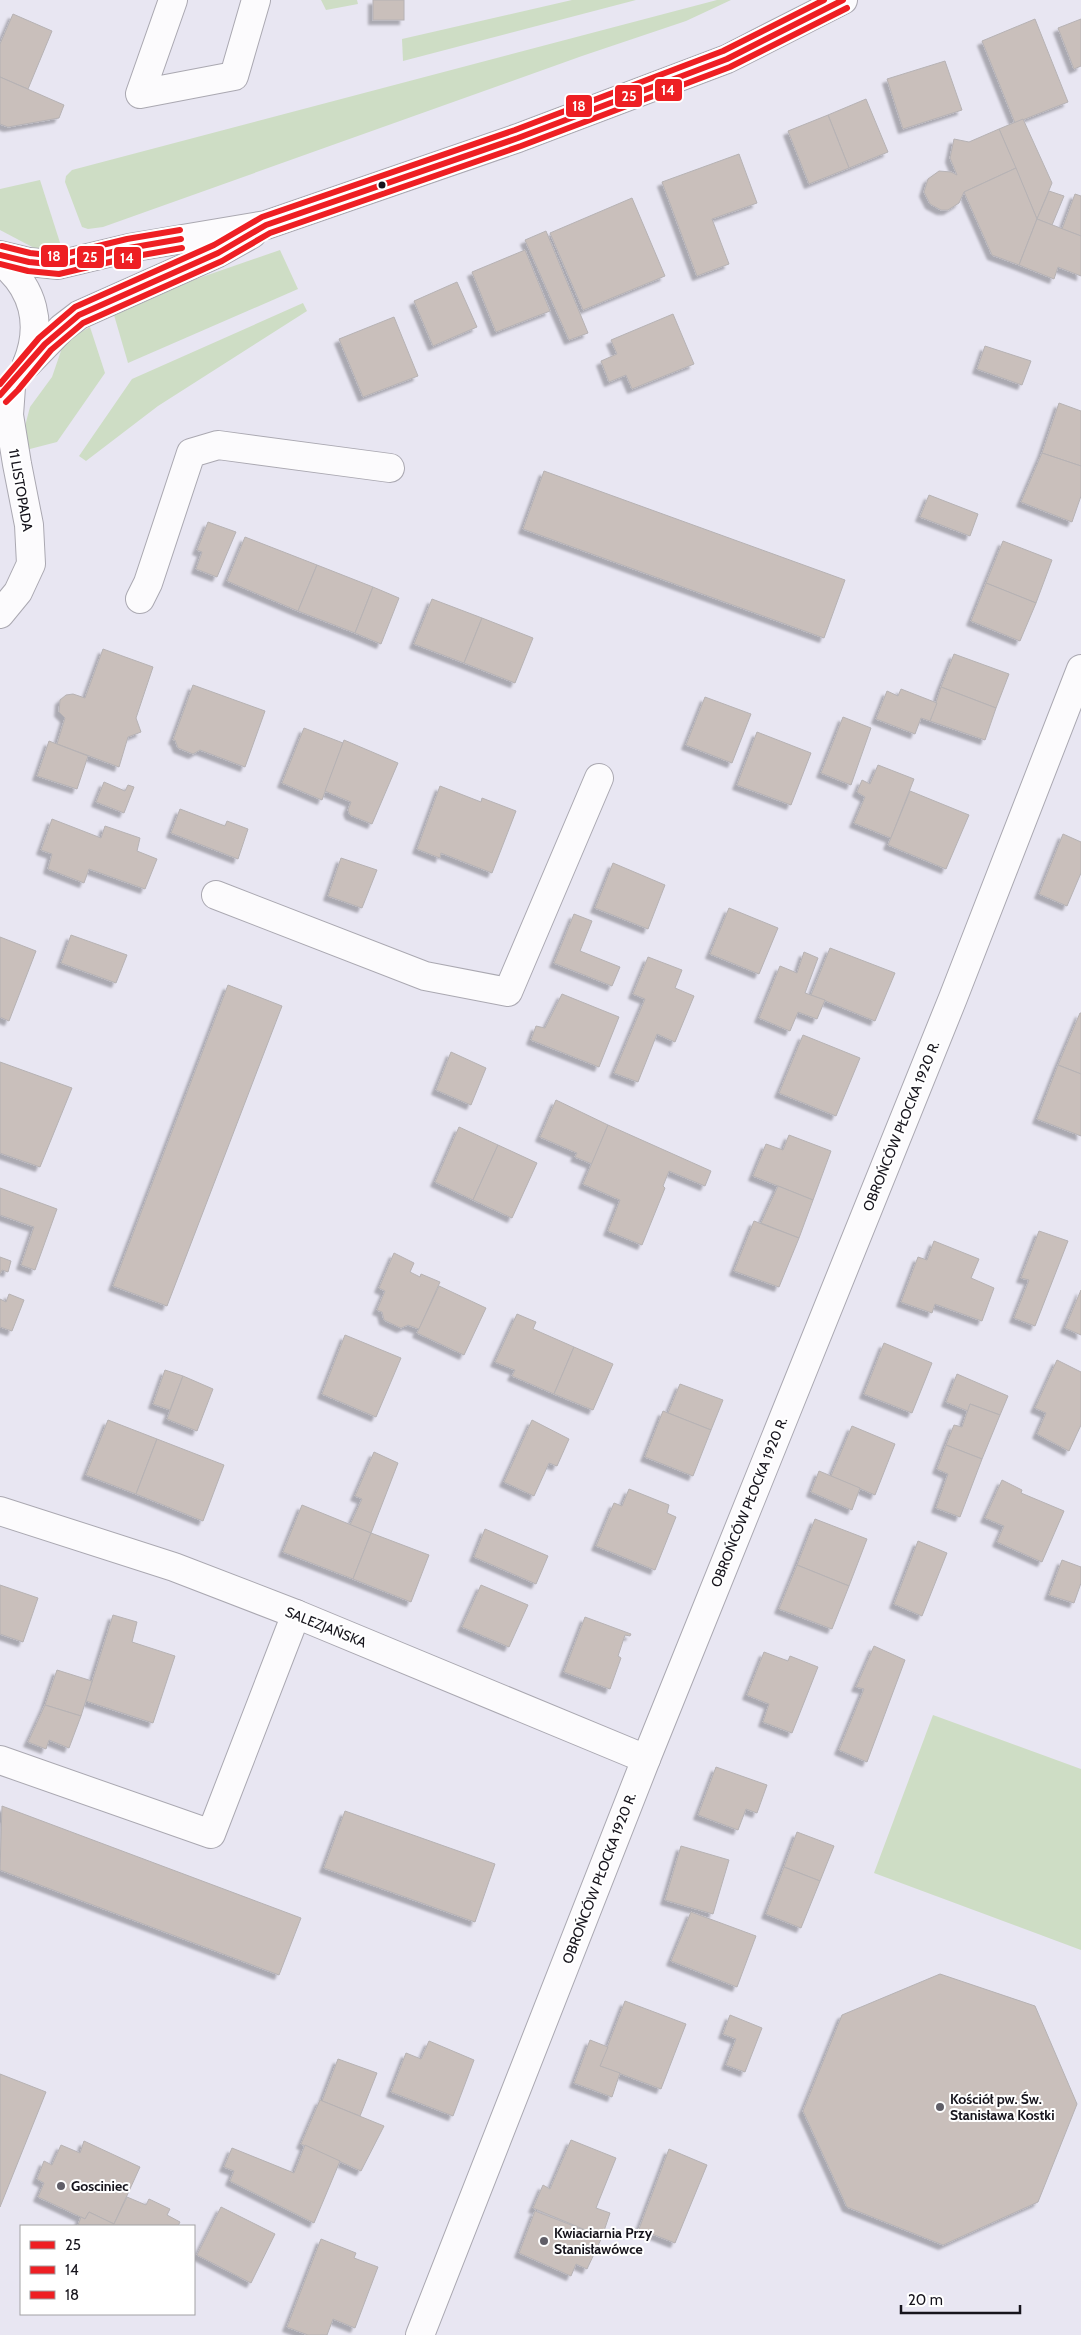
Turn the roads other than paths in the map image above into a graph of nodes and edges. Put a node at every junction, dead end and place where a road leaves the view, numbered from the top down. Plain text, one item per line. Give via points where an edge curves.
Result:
1 (173, 0) edge
2 (256, 0) edge
3 (843, 0) edge
4 (266, 225) junction
5 (0, 256) edge
6 (0, 261) edge
7 (28, 364) junction
8 (5, 391) edge
9 (390, 468) dead end
10 (140, 599) dead end
11 (0, 614) edge
12 (1081, 669) edge
13 (599, 778) dead end
14 (216, 895) dead end
15 (0, 1512) edge
16 (296, 1614) junction
17 (646, 1759) junction
18 (0, 1760) edge
19 (420, 2335) edge

1 - 2 street via 140,94 234,76
3 - 4 street via 727,59 518,138
4 - 5 street via 129,248 58,265
4 - 7 street via 218,253 79,315
6 - 7 street via 19,278 32,305 35,334
7 - 8 street
8 - 11 street, 11 LISTOPADA via 30,524 31,564 18,592
9 - 10 street via 218,445 191,453
12 - 17 street, OBROŃCÓW PŁOCKA 1920 R. via 959,982
13 - 14 street via 508,992 425,976
15 - 16 street, SALEZJAŃSKA via 174,1567
16 - 17 street, SALEZJAŃSKA
16 - 18 street via 211,1834
17 - 19 street, OBROŃCÓW PŁOCKA 1920 R.

